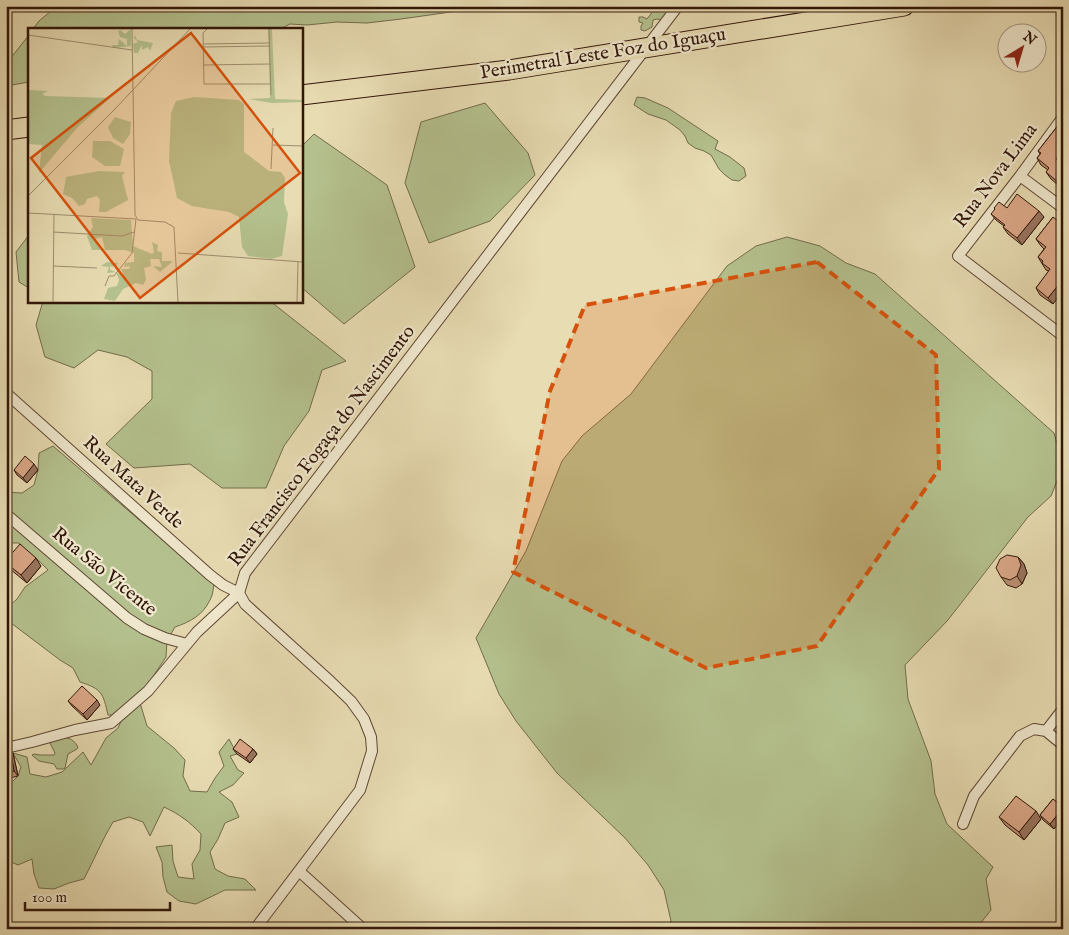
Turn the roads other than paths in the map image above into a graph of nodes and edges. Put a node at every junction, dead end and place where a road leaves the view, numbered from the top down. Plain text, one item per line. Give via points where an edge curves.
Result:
1 (678, 6) edge
2 (904, 6) edge
3 (647, 48) junction
4 (302, 95) edge
5 (1063, 117) edge
6 (28, 127) edge
7 (6, 130) edge
8 (1020, 176) junction
9 (1063, 208) edge
10 (1063, 336) edge
11 (6, 393) edge
12 (6, 514) edge
13 (240, 594) junction
14 (187, 644) junction
15 (1063, 709) edge
16 (1046, 731) junction
17 (1063, 745) edge
18 (6, 748) edge
19 (963, 824) dead end
20 (299, 871) junction
21 (255, 929) edge
22 (362, 929) edge

1 - 3 street, Rua Francisco Fogaça do Nascimento
2 - 3 highway, Perimetral Leste Foz do Iguaçu
3 - 4 highway, Perimetral Leste Foz do Iguaçu via 509,70
3 - 13 street, Rua Francisco Fogaça do Nascimento via 245,574
5 - 8 street, Rua Nova Lima
6 - 7 highway
8 - 9 street
8 - 10 street, Rua Nova Lima via 958,256
11 - 13 street, Rua Mata Verde via 210,576
12 - 14 street, Rua São Vicente via 127,618 144,629
13 - 14 street via 215,614
13 - 20 street, Rua Francisco Fogaça do Nascimento via 257,616 351,701 364,719 371,737 372,751 360,790
14 - 18 street via 148,692 111,723
15 - 16 street
16 - 17 street
16 - 19 street via 1034,730 1020,736 974,796
20 - 21 street, Rua Francisco Fogaça do Nascimento
20 - 22 street

